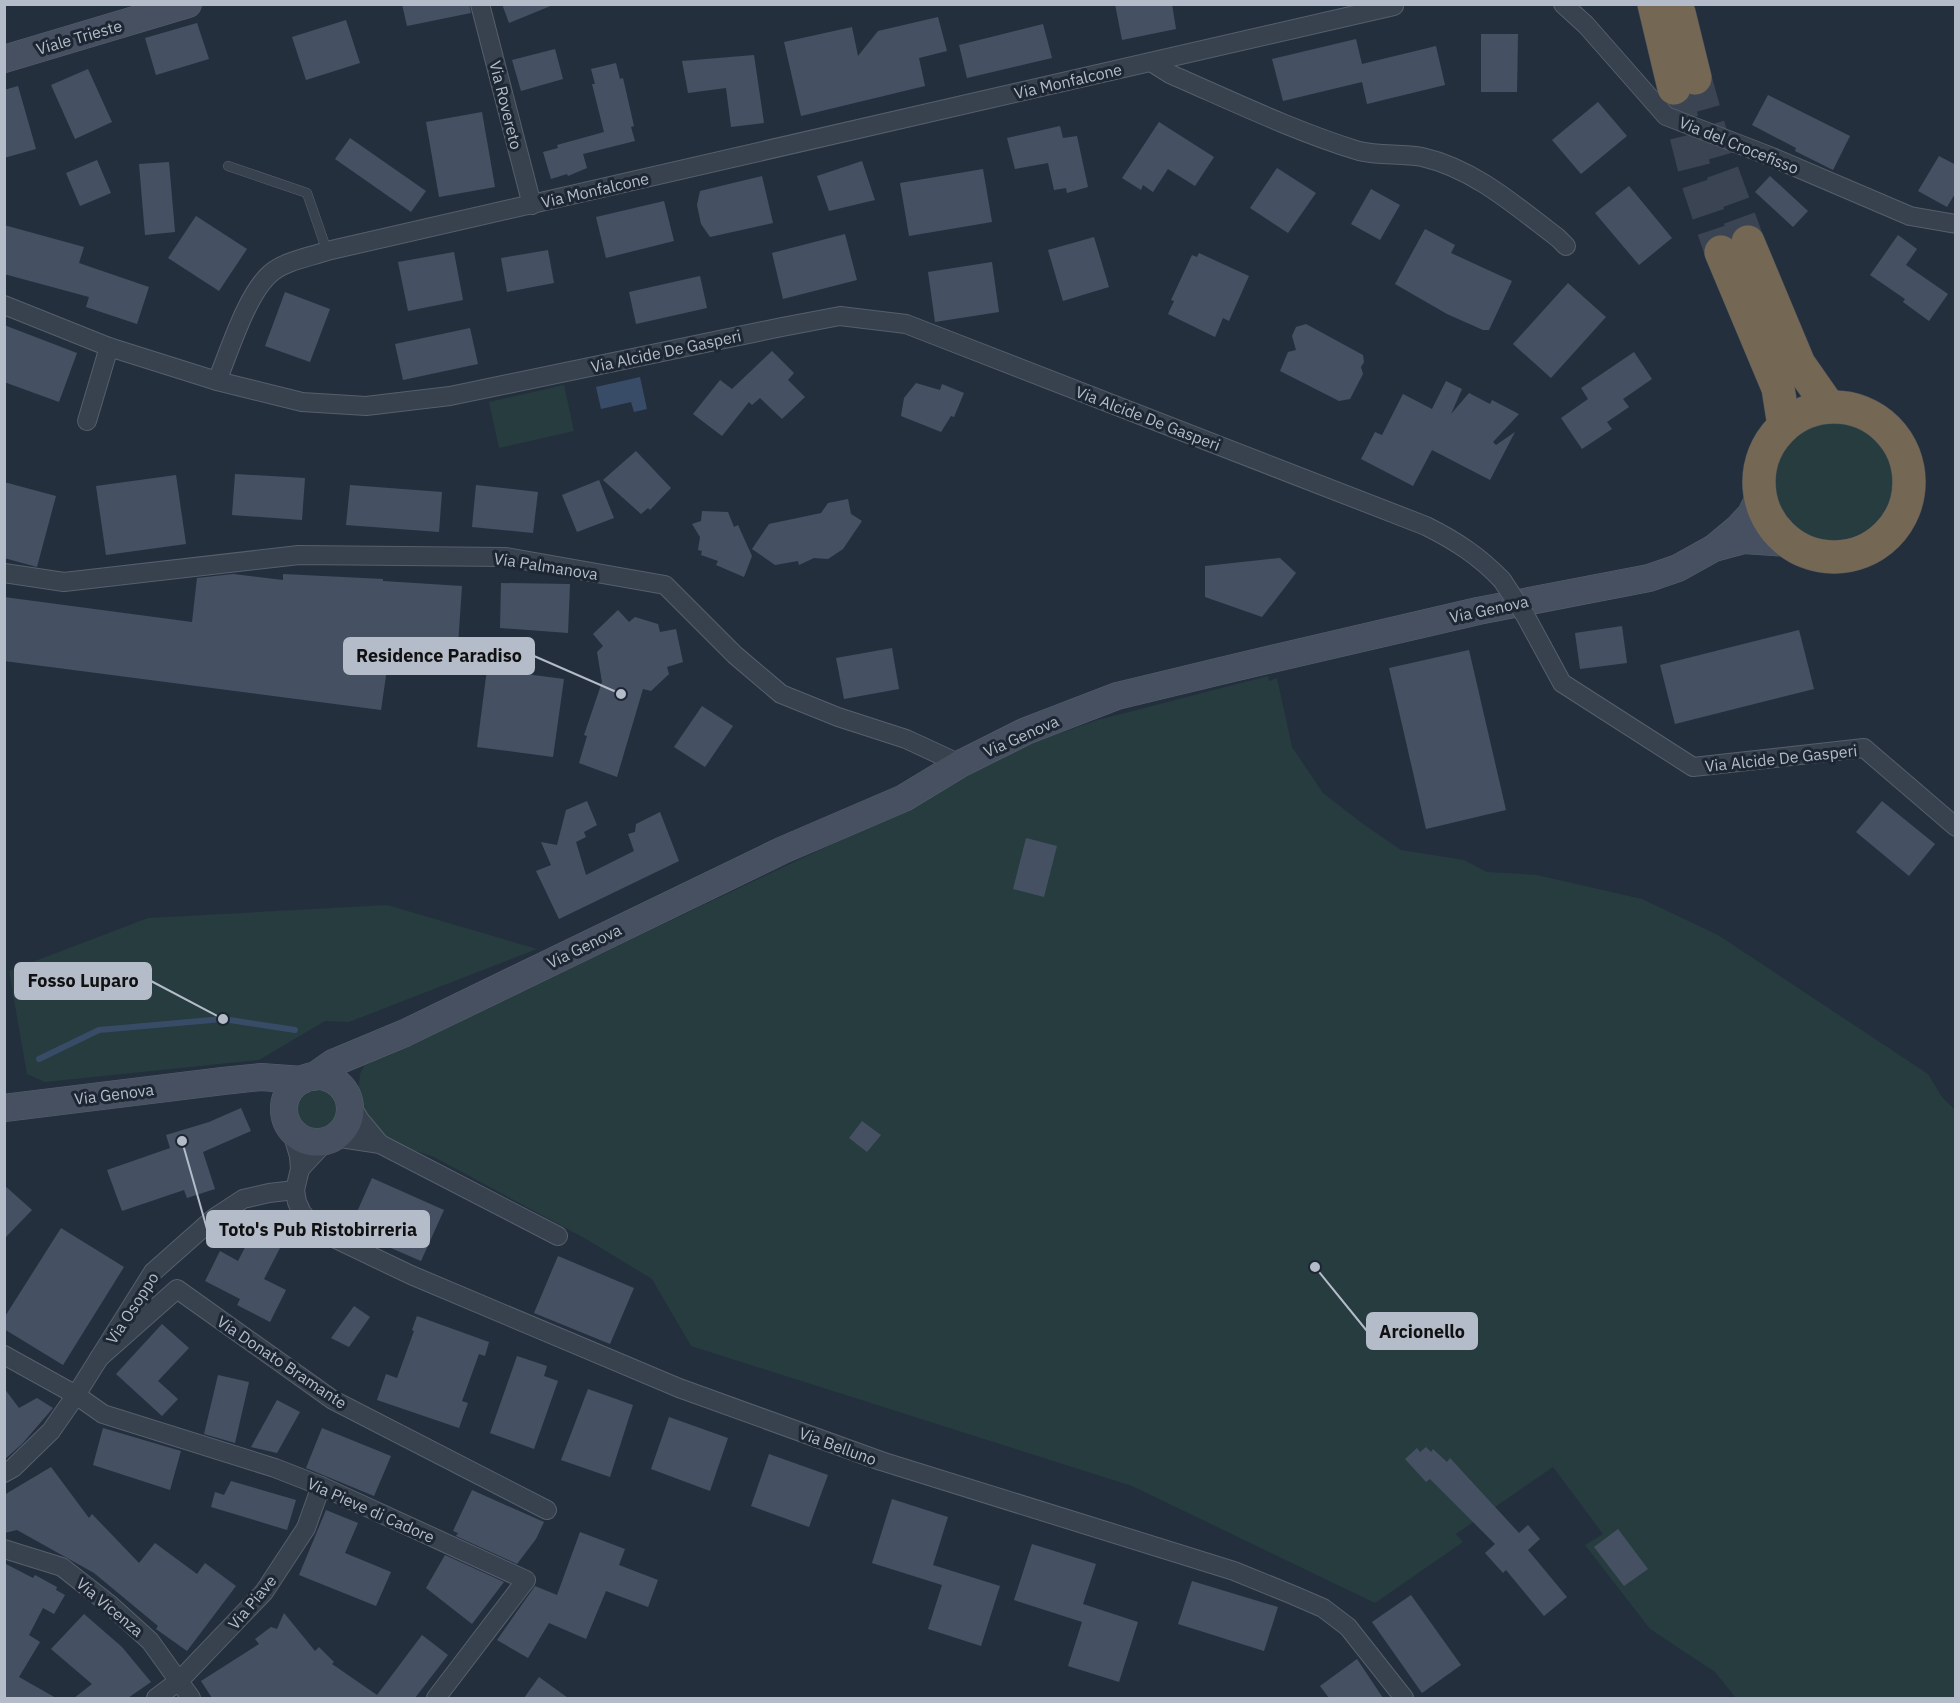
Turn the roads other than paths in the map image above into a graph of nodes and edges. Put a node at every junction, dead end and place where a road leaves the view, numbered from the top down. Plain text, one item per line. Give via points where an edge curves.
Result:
1 (188, 4) edge
2 (480, 4) edge
3 (1563, 4) edge
4 (1654, 4) edge
5 (1677, 4) edge
6 (1396, 5) edge
7 (4, 58) edge
8 (1151, 62) junction
9 (228, 166) dead end
10 (532, 205) junction
11 (1956, 224) edge
12 (1566, 246) dead end
13 (327, 251) junction
14 (4, 305) edge
15 (109, 347) junction
16 (217, 381) junction
17 (1829, 407) junction
18 (87, 421) dead end
19 (1784, 426) junction
20 (1760, 495) junction
21 (1789, 543) junction
22 (1714, 548) junction
23 (4, 573) edge
24 (960, 764) junction
25 (1956, 828) edge
26 (372, 1047) junction
27 (308, 1078) junction
28 (223, 1081) junction
29 (347, 1097) junction
30 (285, 1101) junction
31 (4, 1108) edge
32 (291, 1129) junction
33 (331, 1139) junction
34 (380, 1144) junction
35 (300, 1169) junction
36 (295, 1190) junction
37 (558, 1236) dead end
38 (4, 1355) edge
39 (99, 1359) junction
40 (76, 1395) junction
41 (4, 1473) edge
42 (321, 1486) junction
43 (547, 1510) dead end
44 (4, 1549) edge
45 (180, 1680) junction
46 (156, 1698) edge
47 (191, 1698) edge
48 (436, 1698) edge
49 (1404, 1698) edge

1 - 7 main road, Viale Trieste
2 - 10 street, Via Rovereto
3 - 11 street, Via del Crocefisso via 1666,116 1910,216
4 - 5 highway via 1684,83
6 - 8 street, Via Monfalcone
8 - 10 street, Via Monfalcone
8 - 12 street via 1170,74 1304,132 1362,152 1422,157 1455,169 1491,187
9 - 13 lane via 307,193
10 - 13 street, Via Monfalcone
13 - 16 street, Via Monfalcone via 271,273 254,293
14 - 15 street
15 - 16 street
15 - 18 street
16 - 25 street, Via Alcide De Gasperi, bridge via 302,402 366,406 450,396 840,316 906,324 1456,541 1502,580 1562,682 1693,767 1864,747
17 - 19 highway, Via Genova via 1805,412
17 - 19 highway via 1799,364 1734,247 1778,388
17 - 21 highway, Via Genova via 1851,408 1872,416 1889,430 1902,449 1909,470 1909,492 1903,513 1891,532 1874,546 1853,555 1831,558
19 - 20 highway, Via Genova via 1763,457
20 - 21 highway, Via Genova via 1770,522
20 - 22 main road, Via Genova via 1751,514
21 - 22 main road, Via Genova via 1744,540
22 - 24 main road, Via Genova via 1678,568 1649,578 1478,611 1117,696 1026,731
23 - 24 street, Via Palmanova via 64,582 299,555 506,557 664,585 781,694 906,739
24 - 26 main road, Via Genova via 904,798 783,850
26 - 27 main road, Via Genova
26 - 29 main road via 360,1063
27 - 28 main road, Via Genova
27 - 29 main road via 332,1079
27 - 30 main road via 295,1085
28 - 30 main road, Via Genova via 261,1086
28 - 31 main road, Via Genova
29 - 33 main road via 349,1118
29 - 34 street
30 - 32 main road via 284,1111
32 - 33 main road via 308,1140
32 - 35 street
33 - 34 street
33 - 35 street
34 - 37 street
35 - 36 street
36 - 39 street, Via Osoppo via 243,1199 214,1218 153,1272
36 - 49 street, Via Belluno via 302,1213 319,1232 679,1388 880,1461 1233,1571 1323,1608 1348,1627
38 - 40 street, Via Pieve di Cadore
39 - 40 street, Via Osoppo
39 - 43 street, Via Donato Bramante via 177,1289 333,1400
40 - 41 street, Via Osoppo via 51,1431
40 - 42 street, Via Pieve di Cadore via 103,1414
42 - 45 street, Via Piave via 306,1528 264,1592
42 - 48 street, Via Pieve di Cadore via 526,1580
44 - 45 street, Via Vicenza via 62,1568 150,1641
45 - 46 street, Via Piave
45 - 47 street, Via Vicenza

